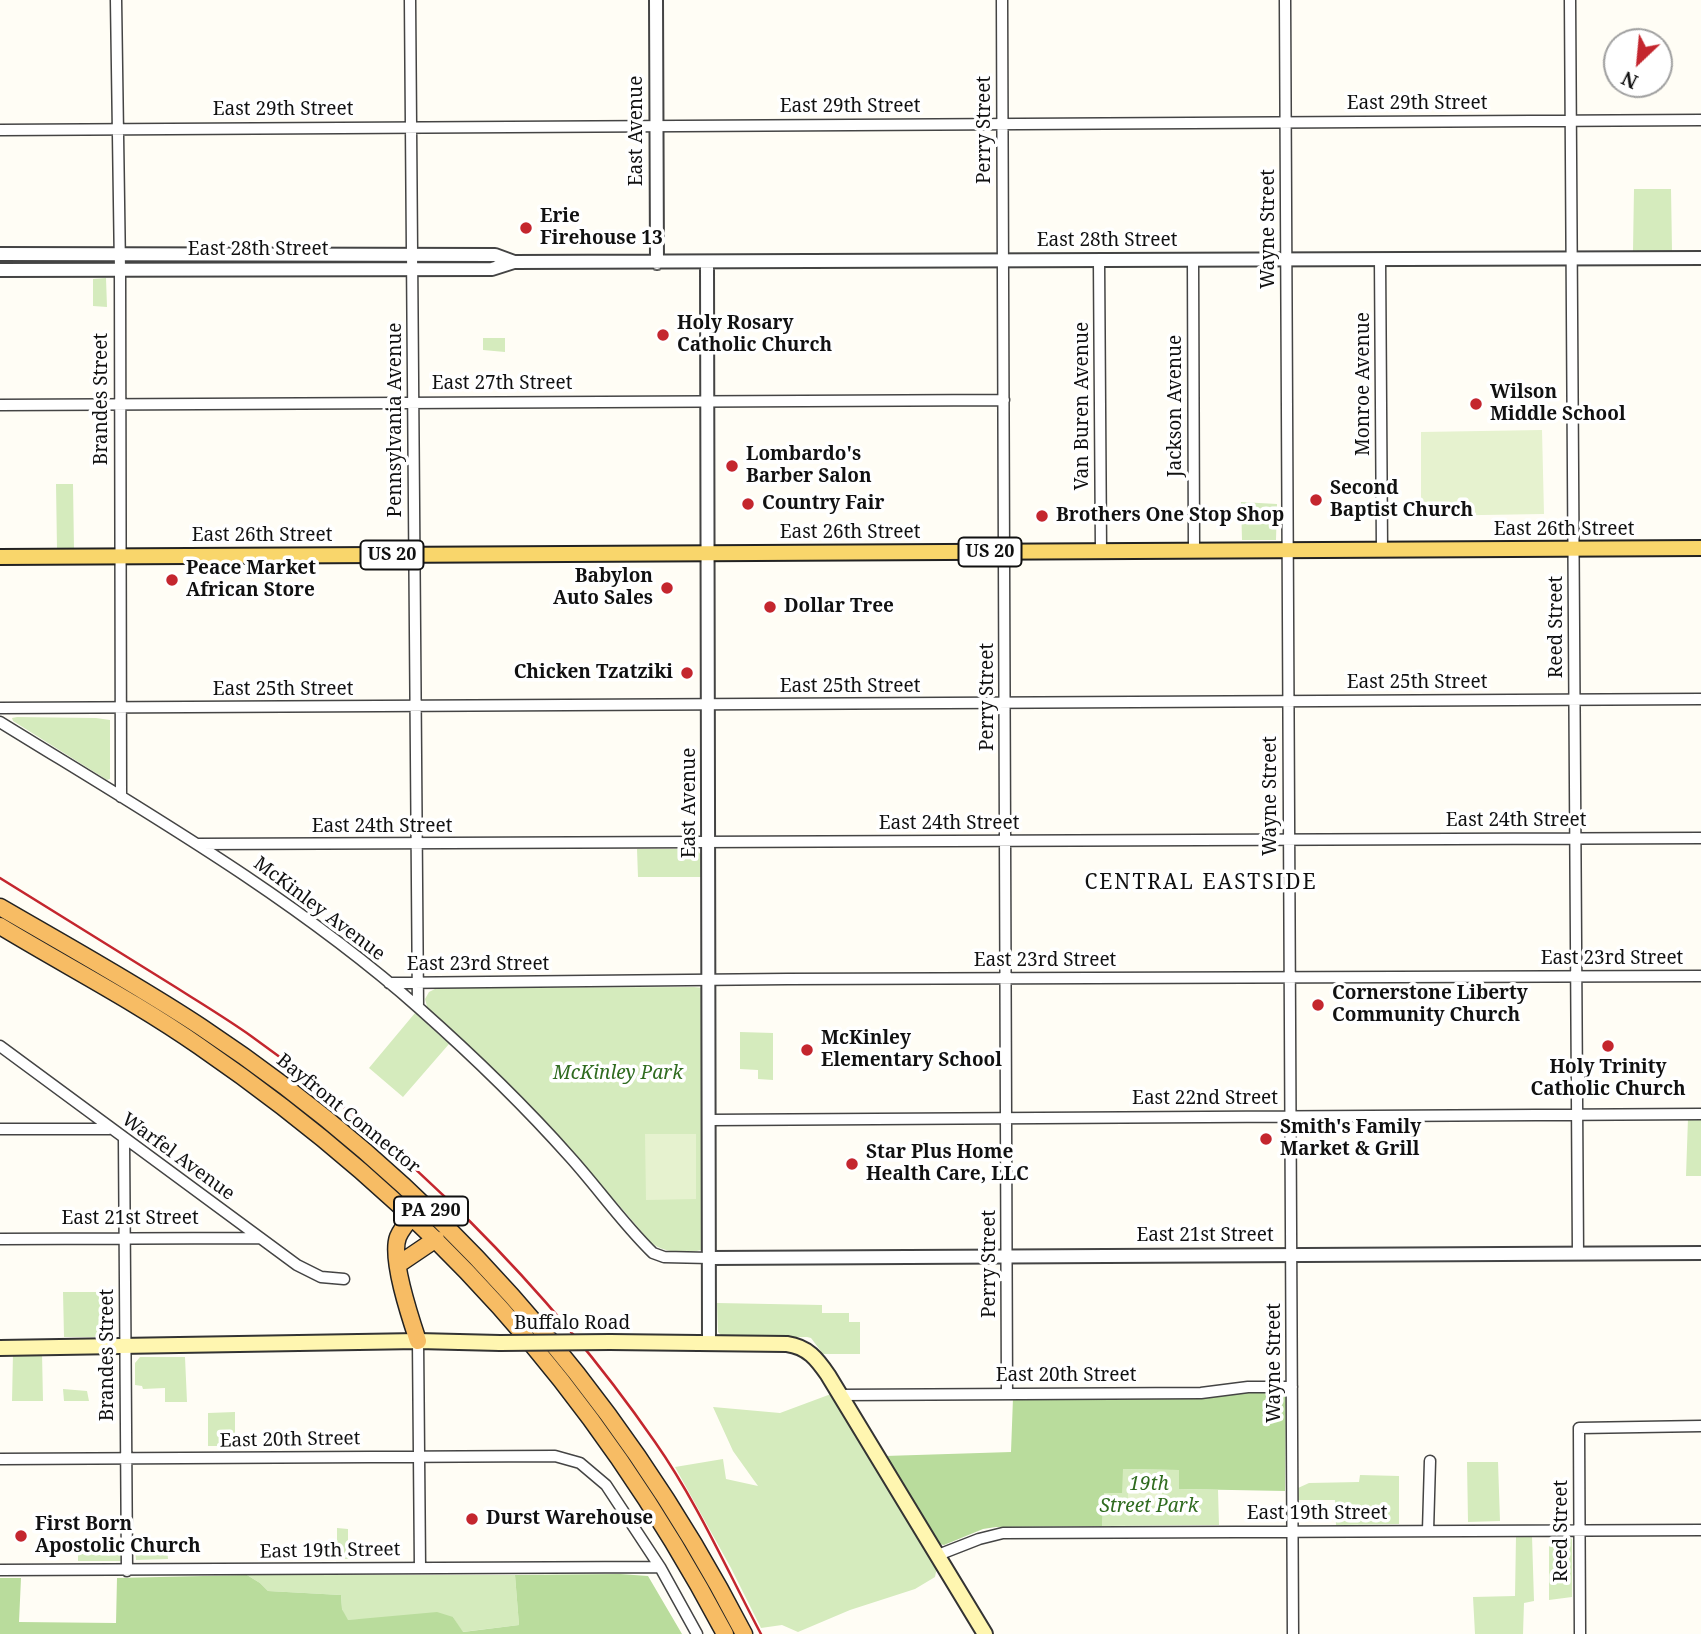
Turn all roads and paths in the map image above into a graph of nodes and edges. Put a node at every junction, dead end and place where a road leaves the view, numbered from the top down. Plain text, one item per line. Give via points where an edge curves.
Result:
1 (116, 0) edge
2 (410, 0) edge
3 (656, 0) edge
4 (1002, 0) edge
5 (1285, 0) edge
6 (1570, 0) edge
7 (1701, 120) edge
8 (1570, 121) junction
9 (1287, 122) junction
10 (1003, 124) junction
11 (656, 126) junction
12 (411, 127) junction
13 (118, 128) junction
14 (0, 130) edge
15 (0, 254) edge
16 (120, 254) junction
17 (412, 254) junction
18 (1701, 258) edge
19 (1572, 259) junction
20 (1193, 260) junction
21 (1286, 260) junction
22 (1380, 260) junction
23 (1004, 261) junction
24 (1099, 261) junction
25 (514, 262) junction
26 (707, 262) junction
27 (657, 263) junction
28 (120, 269) junction
29 (412, 269) junction
30 (0, 270) edge
31 (1004, 400) junction
32 (708, 401) junction
33 (413, 402) junction
34 (120, 404) junction
35 (0, 405) edge
36 (1701, 548) edge
37 (1574, 549) junction
38 (1287, 550) junction
39 (1382, 550) junction
40 (1101, 551) junction
41 (1194, 551) junction
42 (1005, 552) junction
43 (708, 553) junction
44 (414, 555) junction
45 (0, 557) edge
46 (121, 557) junction
47 (1701, 699) edge
48 (1575, 700) junction
49 (1288, 702) junction
50 (1006, 703) junction
51 (708, 705) junction
52 (415, 706) junction
53 (0, 708) edge
54 (121, 708) junction
55 (0, 722) edge
56 (121, 797) junction
57 (1575, 838) junction
58 (1701, 838) edge
59 (1289, 840) junction
60 (1006, 842) junction
61 (709, 843) junction
62 (197, 844) junction
63 (416, 845) junction
64 (0, 907) edge
65 (0, 926) edge
66 (1701, 976) edge
67 (1576, 977) junction
68 (1290, 978) junction
69 (1007, 979) junction
70 (709, 980) junction
71 (389, 983) junction
72 (417, 983) junction
73 (418, 1007) junction
74 (0, 1046) edge
75 (1701, 1114) edge
76 (1577, 1115) junction
77 (1291, 1116) junction
78 (1007, 1117) junction
79 (710, 1120) junction
80 (0, 1129) edge
81 (110, 1129) junction
82 (124, 1139) junction
83 (418, 1210) junction
84 (0, 1238) edge
85 (124, 1238) junction
86 (260, 1238) junction
87 (436, 1239) junction
88 (1578, 1253) junction
89 (1701, 1253) edge
90 (1291, 1255) junction
91 (1007, 1256) junction
92 (710, 1258) junction
93 (399, 1264) junction
94 (344, 1279) dead end
95 (418, 1342) junction
96 (709, 1344) junction
97 (0, 1348) edge
98 (125, 1348) junction
99 (1292, 1387) junction
100 (1007, 1394) junction
101 (840, 1395) junction
102 (1701, 1426) edge
103 (420, 1456) junction
104 (0, 1459) edge
105 (126, 1459) junction
106 (1430, 1461) dead end
107 (1701, 1530) edge
108 (1428, 1531) junction
109 (1579, 1531) junction
110 (1292, 1532) junction
111 (938, 1555) junction
112 (660, 1567) junction
113 (420, 1568) junction
114 (0, 1570) edge
115 (127, 1571) junction
116 (697, 1634) edge
117 (725, 1634) edge
118 (744, 1634) edge
119 (985, 1634) edge
120 (1293, 1634) edge
121 (1580, 1634) edge

1 - 13 street, Brandes Street
2 - 12 street, Pennsylvania Avenue
3 - 11 street, East Avenue
4 - 10 street, Perry Street
5 - 9 street, Wayne Street
6 - 8 street, Reed Street
7 - 8 street, East 29th Street
8 - 9 street, East 29th Street
8 - 19 street, Reed Street
9 - 10 street, East 29th Street
9 - 21 street, Wayne Street
10 - 11 street, East 29th Street
10 - 23 street, Perry Street
11 - 12 street, East 29th Street
11 - 27 street, East Avenue
12 - 13 street, East 29th Street
12 - 17 street, Pennsylvania Avenue
13 - 14 street, East 29th Street
13 - 16 street, Brandes Street
15 - 16 street, East 28th Street
16 - 17 street, East 28th Street
16 - 28 street, Brandes Street
17 - 25 street, East 28th Street via 495,255
17 - 29 street, Pennsylvania Avenue
18 - 19 street, East 28th Street
19 - 22 street, East 28th Street
19 - 37 street, Reed Street
20 - 21 street, East 28th Street
20 - 24 street, East 28th Street
20 - 41 street, Jackson Avenue
21 - 22 street, East 28th Street
21 - 38 street, Wayne Street
22 - 39 street, Monroe Avenue
23 - 24 street, East 28th Street
23 - 26 street, East 28th Street
23 - 31 street, Perry Street
24 - 40 street, Van Buren Avenue
25 - 27 street, East 28th Street
25 - 29 street, East 28th Street via 492,269
26 - 27 street, East 28th Street
26 - 32 street, East Avenue
28 - 29 street, East 28th Street
28 - 30 street, East 28th Street
28 - 34 street, Brandes Street
29 - 33 street, Pennsylvania Avenue
31 - 32 street, East 27th Street
31 - 42 street, Perry Street
32 - 33 street, East 27th Street
32 - 43 street, East Avenue
33 - 34 street, East 27th Street
33 - 44 street, Pennsylvania Avenue
34 - 35 street, East 27th Street
34 - 46 street, Brandes Street
36 - 37 main road, East 26th Street / US 20
37 - 39 main road, East 26th Street / US 20
37 - 48 street, Reed Street
38 - 39 main road, East 26th Street / US 20
38 - 41 main road, East 26th Street / US 20
38 - 49 street, Wayne Street
40 - 41 main road, East 26th Street / US 20
40 - 42 main road, East 26th Street / US 20
42 - 43 main road, East 26th Street / US 20
42 - 50 street, Perry Street
43 - 44 main road, East 26th Street / US 20
43 - 51 street, East Avenue
44 - 46 main road, East 26th Street / US 20
44 - 52 street, Pennsylvania Avenue
45 - 46 main road, East 26th Street / US 20
46 - 54 street, Brandes Street
47 - 48 street, East 25th Street
48 - 49 street, East 25th Street
48 - 57 street, Reed Street
49 - 50 street, East 25th Street
49 - 59 street, Wayne Street
50 - 51 street, East 25th Street
50 - 60 street, Perry Street
51 - 52 street, East 25th Street
51 - 61 street, East Avenue
52 - 54 street, East 25th Street
52 - 63 street, Pennsylvania Avenue
53 - 54 street, East 25th Street
54 - 56 street, Brandes Street
55 - 56 street, McKinley Avenue
56 - 62 street, McKinley Avenue
57 - 58 street, East 24th Street
57 - 59 street, East 24th Street
57 - 67 street, Reed Street
59 - 60 street, East 24th Street
59 - 68 street, Wayne Street
60 - 61 street, East 24th Street
60 - 69 street, Perry Street
61 - 63 street, East 24th Street
61 - 70 street, East Avenue
62 - 63 street, East 24th Street
62 - 71 street, McKinley Avenue
63 - 72 street, Pennsylvania Avenue
64 - 83 highway, Bayfront Connector / PA 290 via 212,1035 319,1114
65 - 83 highway, Bayfront Connector / PA 290 via 197,1044
66 - 67 street, East 23rd Street
67 - 68 street, East 23rd Street
67 - 76 street, Reed Street
68 - 69 street, East 23rd Street
68 - 77 street, Wayne Street
69 - 70 street, East 23rd Street
69 - 78 street, Perry Street
70 - 72 street, East 23rd Street
70 - 79 street, East Avenue
71 - 72 street, East 23rd Street
71 - 73 street, McKinley Avenue
72 - 73 street, Pennsylvania Avenue
73 - 92 street, McKinley Avenue via 530,1114 653,1253
74 - 81 street, Warfel Avenue
75 - 76 street, East 22nd Street
76 - 77 street, East 22nd Street
76 - 88 street, Reed Street
77 - 78 street, East 22nd Street
77 - 90 street, Wayne Street
78 - 79 street, East 22nd Street
78 - 91 street, Perry Street
79 - 92 street, East Avenue
80 - 81 street
81 - 82 street, Warfel Avenue
82 - 85 street, Brandes Street
82 - 86 street, Warfel Avenue
83 - 87 highway, Bayfront Connector / PA 290
83 - 93 highway via 398,1239
83 - 118 highway, Bayfront Connector / PA 290 via 479,1259 542,1328 613,1420 689,1533
84 - 85 street, East 21st Street
85 - 86 street, East 21st Street
85 - 98 street, Brandes Street
86 - 94 street, Warfel Avenue via 311,1273
87 - 93 highway
87 - 117 highway, Bayfront Connector / PA 290 via 523,1331 596,1424 671,1537
88 - 89 street, East 21st Street
88 - 90 street, East 21st Street
90 - 91 street, East 21st Street
90 - 99 street, Wayne Street
91 - 92 street, East 21st Street
91 - 100 street, Perry Street
92 - 96 street, East Avenue
93 - 95 highway
95 - 96 main road, Buffalo Road, bridge
95 - 98 main road, Buffalo Road
95 - 103 street
96 - 101 main road, Buffalo Road via 797,1346 813,1355
97 - 98 main road, Buffalo Road
98 - 105 street, Brandes Street
99 - 100 street, East 20th Street via 1201,1393
99 - 110 street, Wayne Street
100 - 101 street, East 20th Street
101 - 111 main road, Buffalo Road
102 - 109 street, Reed Street via 1579,1428
103 - 105 street, East 20th Street
103 - 112 street, East 20th Street via 555,1456 580,1463 606,1485
103 - 113 street
104 - 105 street, East 20th Street
105 - 115 street, Brandes Street
106 - 108 street
107 - 109 street, East 19th Street
108 - 109 street, East 19th Street
108 - 110 street, East 19th Street
109 - 121 street, Reed Street
110 - 111 street, East 19th Street via 1003,1533
110 - 120 street, Wayne Street
111 - 119 main road, Buffalo Road
112 - 113 street, East 19th Street
112 - 116 street
113 - 115 street, East 19th Street
114 - 115 street, East 19th Street

